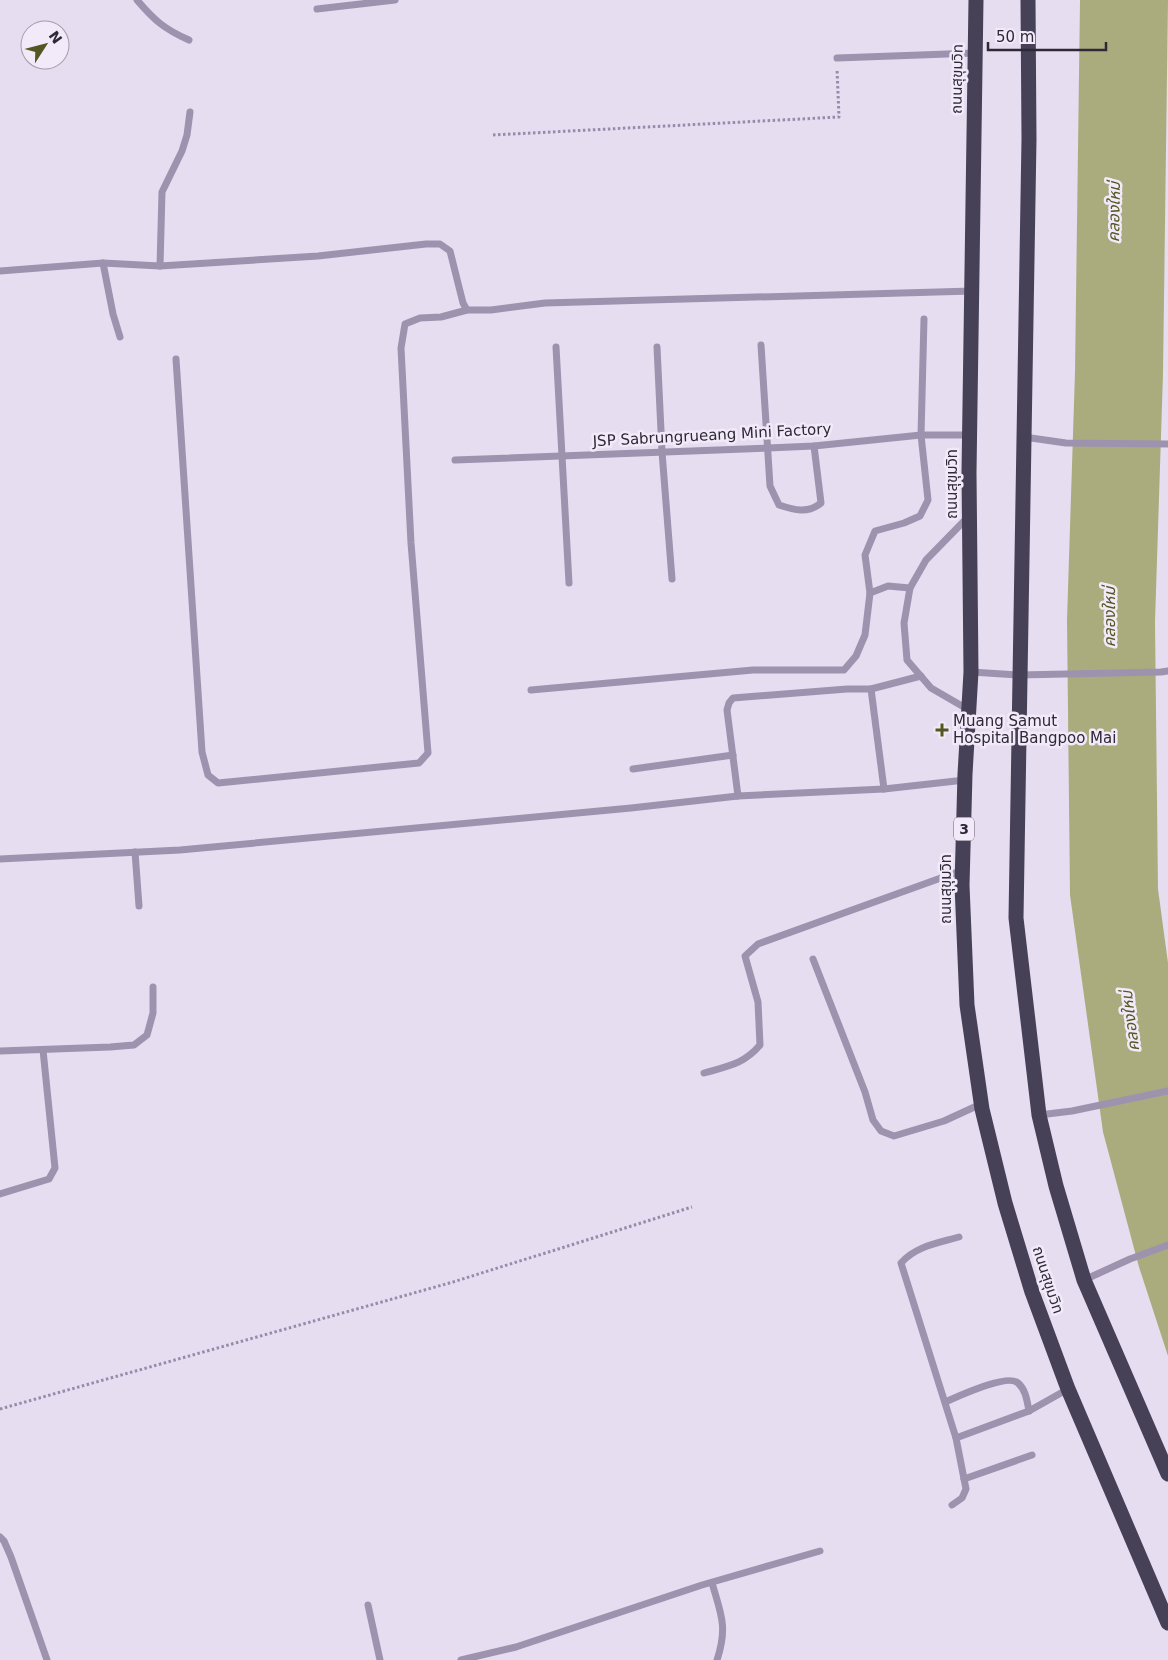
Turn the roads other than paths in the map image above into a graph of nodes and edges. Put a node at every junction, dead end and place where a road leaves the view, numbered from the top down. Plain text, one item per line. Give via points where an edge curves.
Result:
1 (137, 0) edge
2 (395, 0) edge
3 (976, 0) edge
4 (1028, 0) edge
5 (317, 9) dead end
6 (188, 40) dead end
7 (975, 53) junction
8 (837, 58) road end
9 (190, 112) dead end
10 (103, 263) junction
11 (160, 266) junction
12 (0, 271) edge
13 (972, 291) junction
14 (467, 310) junction
15 (924, 319) dead end
16 (120, 337) dead end
17 (761, 345) dead end
18 (556, 346) dead end
19 (657, 347) dead end
20 (176, 359) dead end
21 (921, 435) junction
22 (970, 435) junction
23 (1023, 437) junction
24 (1168, 444) edge
25 (814, 446) junction
26 (768, 448) junction
27 (662, 452) junction
28 (561, 456) junction
29 (454, 460) dead end
30 (970, 515) junction
31 (672, 579) dead end
32 (569, 583) dead end
33 (910, 588) junction
34 (870, 593) junction
35 (1164, 671) edge
36 (972, 672) junction
37 (1019, 675) junction
38 (920, 676) junction
39 (871, 689) junction
40 (531, 690) dead end
41 (969, 710) junction
42 (733, 755) junction
43 (633, 769) dead end
44 (965, 780) junction
45 (884, 789) junction
46 (738, 796) junction
47 (135, 852) junction
48 (0, 859) edge
49 (963, 870) junction
50 (139, 906) dead end
51 (813, 959) dead end
52 (153, 987) dead end
53 (43, 1050) junction
54 (0, 1051) edge
55 (704, 1073) dead end
56 (1168, 1090) edge
57 (981, 1104) junction
58 (1039, 1115) junction
59 (0, 1194) edge
60 (959, 1237) dead end
61 (1168, 1245) edge
62 (1084, 1280) junction
63 (1068, 1389) junction
64 (945, 1402) junction
65 (1029, 1411) junction
66 (956, 1438) junction
67 (1032, 1454) dead end
68 (1168, 1474) edge
69 (964, 1479) junction
70 (952, 1505) dead end
71 (0, 1537) edge
72 (820, 1551) dead end
73 (712, 1583) junction
74 (368, 1605) dead end
75 (1168, 1623) edge
76 (47, 1660) edge
77 (380, 1660) edge
78 (461, 1660) edge
79 (717, 1660) edge

1 - 6 lane via 158,23
2 - 5 lane
3 - 7 highway, ถนนสุขุมวิท / 3
4 - 23 highway via 1029,139
7 - 8 lane
7 - 13 highway, ถนนสุขุมวิท / 3
9 - 11 lane via 182,151 162,192
10 - 11 lane
10 - 12 lane
10 - 16 lane
11 - 14 lane via 440,244 450,251 462,304
13 - 14 lane via 545,303
13 - 22 highway, ถนนสุขุมวิท / 3
14 - 20 lane via 441,317 420,318 405,324 401,348 411,543 428,753 419,763 218,783 208,775 202,752
15 - 21 lane
17 - 26 lane
18 - 28 lane
19 - 27 lane
21 - 22 lane, JSP Sabrungrueang Mini Factory
21 - 25 lane, JSP Sabrungrueang Mini Factory
21 - 34 lane via 928,500 920,516 875,531 865,555
22 - 30 highway, ถนนสุขุมวิท / 3
23 - 24 lane via 1066,443
23 - 37 highway
25 - 26 lane, JSP Sabrungrueang Mini Factory
25 - 26 lane via 821,503 814,509 800,510 779,505 770,486
26 - 27 lane, JSP Sabrungrueang Mini Factory
27 - 28 lane, JSP Sabrungrueang Mini Factory
27 - 31 lane
28 - 29 lane, JSP Sabrungrueang Mini Factory
28 - 32 lane
30 - 33 lane via 926,560
30 - 36 highway, ถนนสุขุมวิท / 3
33 - 34 lane via 888,586
33 - 38 lane via 904,623 907,660
34 - 40 lane via 865,635 856,656 844,670 753,670
35 - 37 lane
36 - 37 lane
36 - 41 highway, ถนนสุขุมวิท / 3
37 - 58 highway via 1016,918
38 - 39 lane
38 - 41 lane via 931,688
39 - 42 lane via 733,698 727,710
39 - 45 lane
41 - 44 highway, ถนนสุขุมวิท / 3
42 - 43 lane
42 - 46 lane
44 - 45 lane
44 - 49 highway, ถนนสุขุมวิท / 3
45 - 46 lane
46 - 47 lane
47 - 48 lane
47 - 50 lane
49 - 55 lane via 758,944 745,956 758,1002 760,1045 750,1056
49 - 57 highway, ถนนสุขุมวิท / 3 via 967,1005
51 - 57 lane via 881,1131 894,1136 944,1121
52 - 53 lane via 153,1013 147,1035 134,1045
53 - 54 lane
53 - 59 lane via 55,1168 49,1179
56 - 58 lane
57 - 63 highway, ถนนสุขุมวิท / 3 via 1005,1203 1032,1292
58 - 62 highway
60 - 64 lane via 923,1247 901,1263
61 - 62 lane
62 - 68 highway
63 - 65 lane
63 - 75 highway, ถนนสุขุมวิท / 3
64 - 65 lane via 970,1391 1014,1380 1025,1393
64 - 66 lane
65 - 66 lane
66 - 69 lane
67 - 69 lane
69 - 70 lane via 966,1489 962,1498
71 - 76 lane via 11,1557
72 - 73 lane
73 - 78 lane via 524,1644
73 - 79 lane via 723,1621 723,1643
74 - 77 lane

